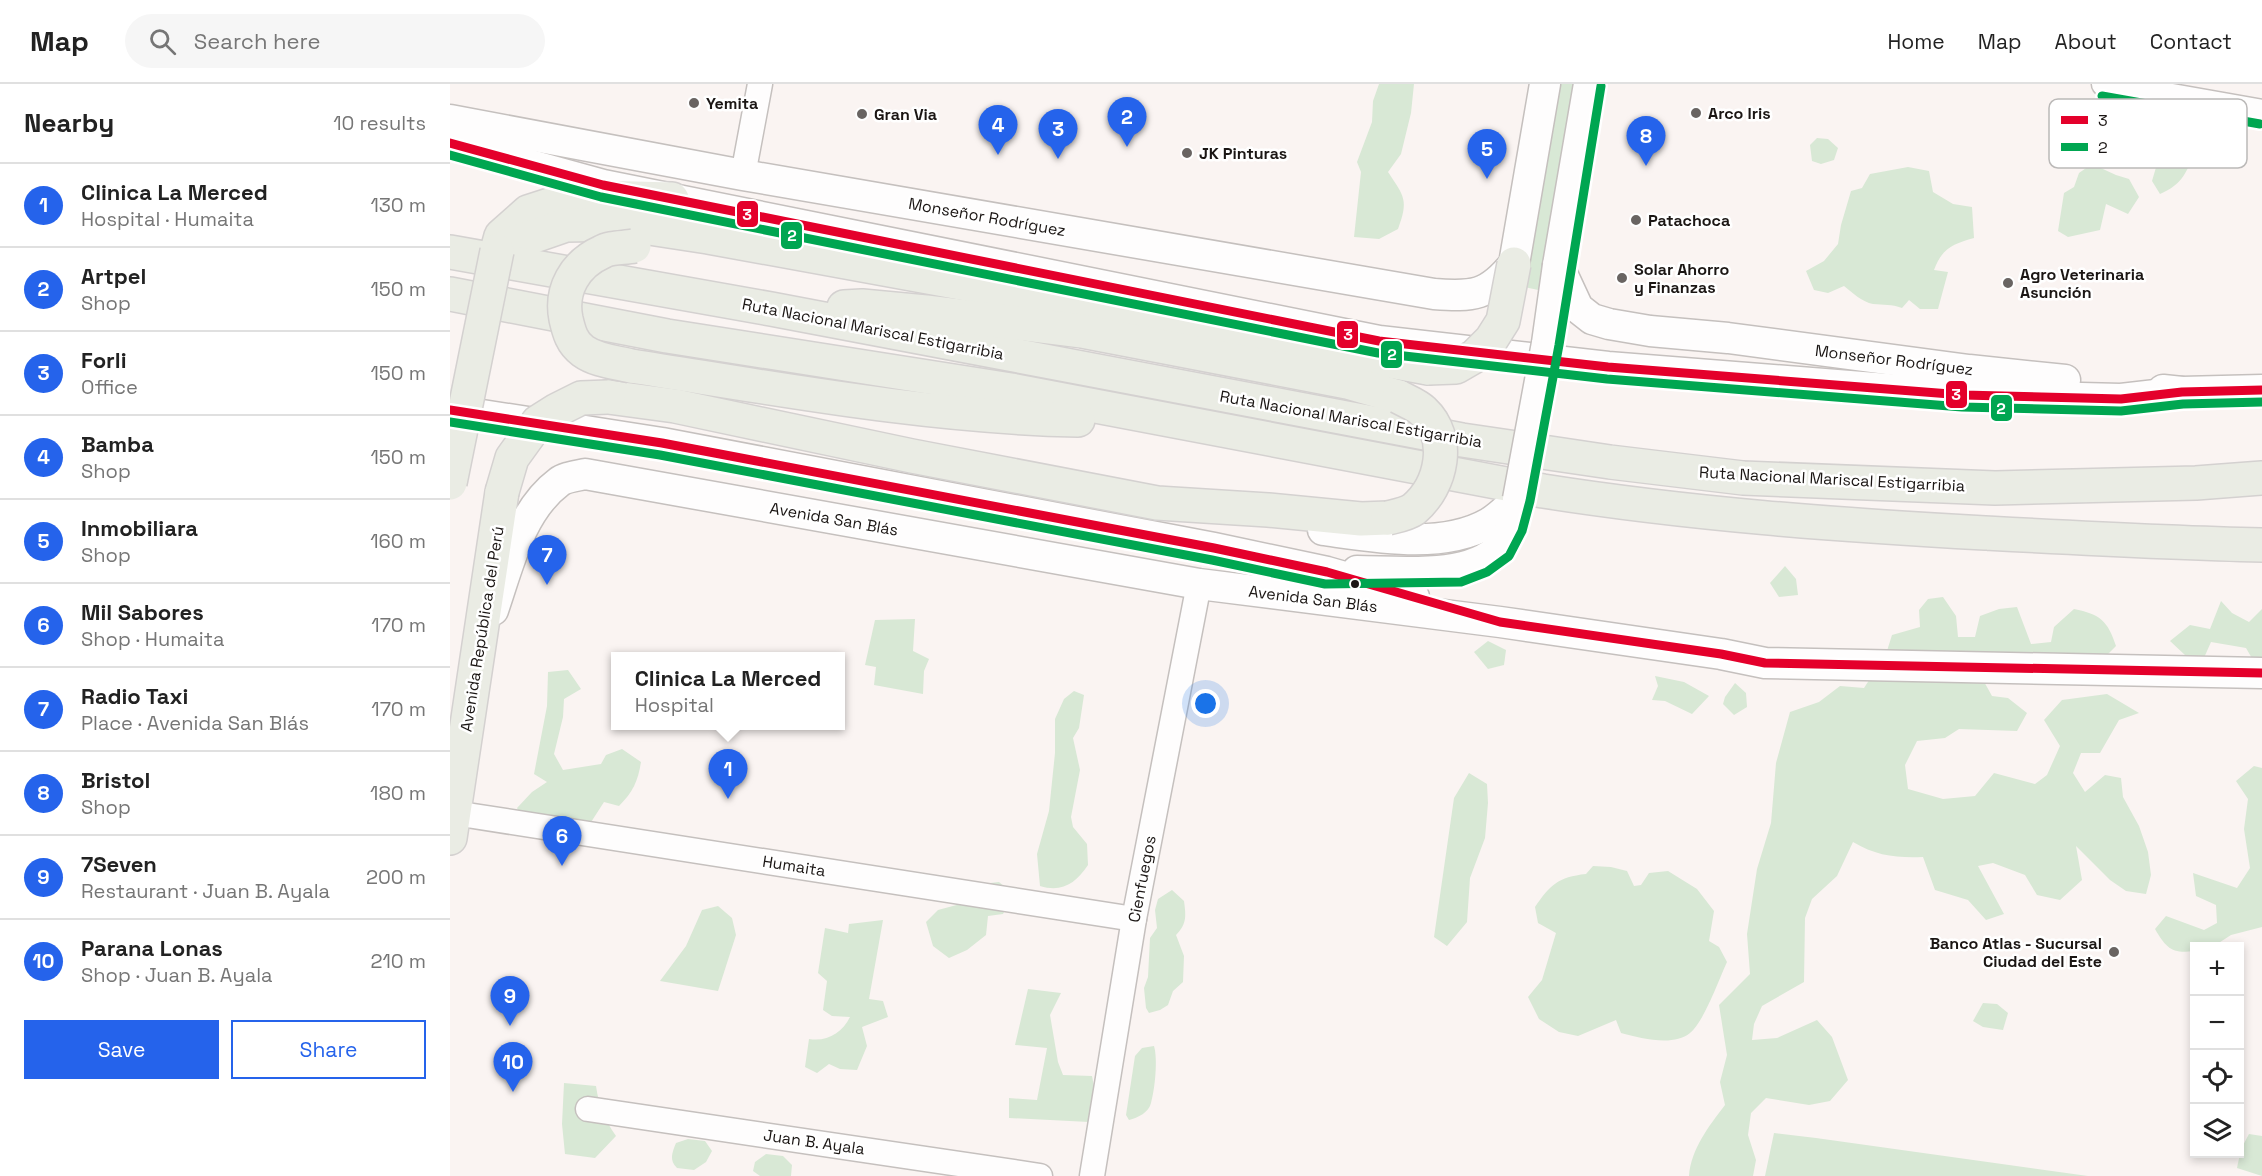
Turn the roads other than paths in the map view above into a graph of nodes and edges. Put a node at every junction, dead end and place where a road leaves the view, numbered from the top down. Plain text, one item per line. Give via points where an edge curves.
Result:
1 (760, 84) edge
2 (1545, 84) edge
3 (1589, 84) edge
4 (2104, 84) edge
5 (2189, 99) edge
6 (2247, 109) edge
7 (2262, 112) edge
8 (450, 120) edge
9 (450, 143) edge
10 (743, 175) junction
11 (672, 199) junction
12 (497, 251) junction
13 (450, 252) edge
14 (823, 259) junction
15 (1514, 264) junction
16 (1558, 265) junction
17 (450, 294) edge
18 (771, 309) junction
19 (2262, 390) edge
20 (2181, 392) junction
21 (450, 410) edge
22 (1179, 422) junction
23 (2262, 478) edge
24 (450, 483) edge
25 (1518, 500) junction
26 (1157, 503) junction
27 (2262, 545) edge
28 (1327, 572) junction
29 (1199, 584) junction
30 (1500, 622) junction
31 (479, 648) junction
32 (2262, 673) edge
33 (450, 763) edge
34 (452, 825) edge
35 (1134, 920) junction
36 (588, 1109) dead end
37 (1040, 1176) edge
38 (1092, 1176) edge

1 - 10 street
2 - 15 street
3 - 16 street
4 - 5 street
6 - 7 street
8 - 10 street, Monseñor Rodríguez
9 - 11 street via 603,185
10 - 15 street, Monseñor Rodríguez via 1434,294 1478,294 1496,284
11 - 12 highway via 597,197 562,201 528,212 501,236
11 - 20 street via 1379,341 1608,367 1963,395 2121,399
12 - 14 highway via 566,225 623,224
12 - 24 highway, bridge
13 - 18 highway, Ruta Nacional Mariscal Estigarribia
14 - 15 highway, bridge via 1428,368 1456,367 1491,340 1503,321
14 - 22 highway, bridge via 634,246 603,251 581,265 569,281 563,306 569,336 582,350 599,359 861,402 1063,420
16 - 20 street, Monseñor Rodríguez via 1578,308 1592,319 1609,324 1969,370
16 - 25 street, bridge
17 - 22 highway, Ruta Nacional Mariscal Estigarribia via 667,336 1011,390
18 - 23 highway, Ruta Nacional Mariscal Estigarribia via 1462,440 1743,478 1995,488
18 - 26 highway, Avenida República del Perú, bridge via 862,306 1092,333 1347,382 1399,397 1423,410 1437,429 1442,460 1428,493 1412,511 1388,518
19 - 20 street, Monseñor Rodríguez
21 - 28 street via 662,443
22 - 27 highway, Ruta Nacional Mariscal Estigarribia via 1610,502 1904,529
25 - 26 street via 1489,523 1448,538 1384,538
25 - 28 street via 1501,547 1482,561 1458,570
26 - 31 highway, Avenida República del Perú, bridge via 675,405 608,397 581,398 538,422 512,458 502,492
28 - 30 street
29 - 30 street, Avenida San Blás
29 - 31 street, Avenida San Blás via 585,474 560,481 541,500 521,533
29 - 35 street, Cienfuegos
30 - 32 street, Avenida San Blás via 1765,663
31 - 33 street, Avenida San Blás
31 - 34 highway, Avenida República del Perú
34 - 35 street, Humaita
35 - 38 street, Cienfuegos
36 - 37 street, Juan B. Ayala

